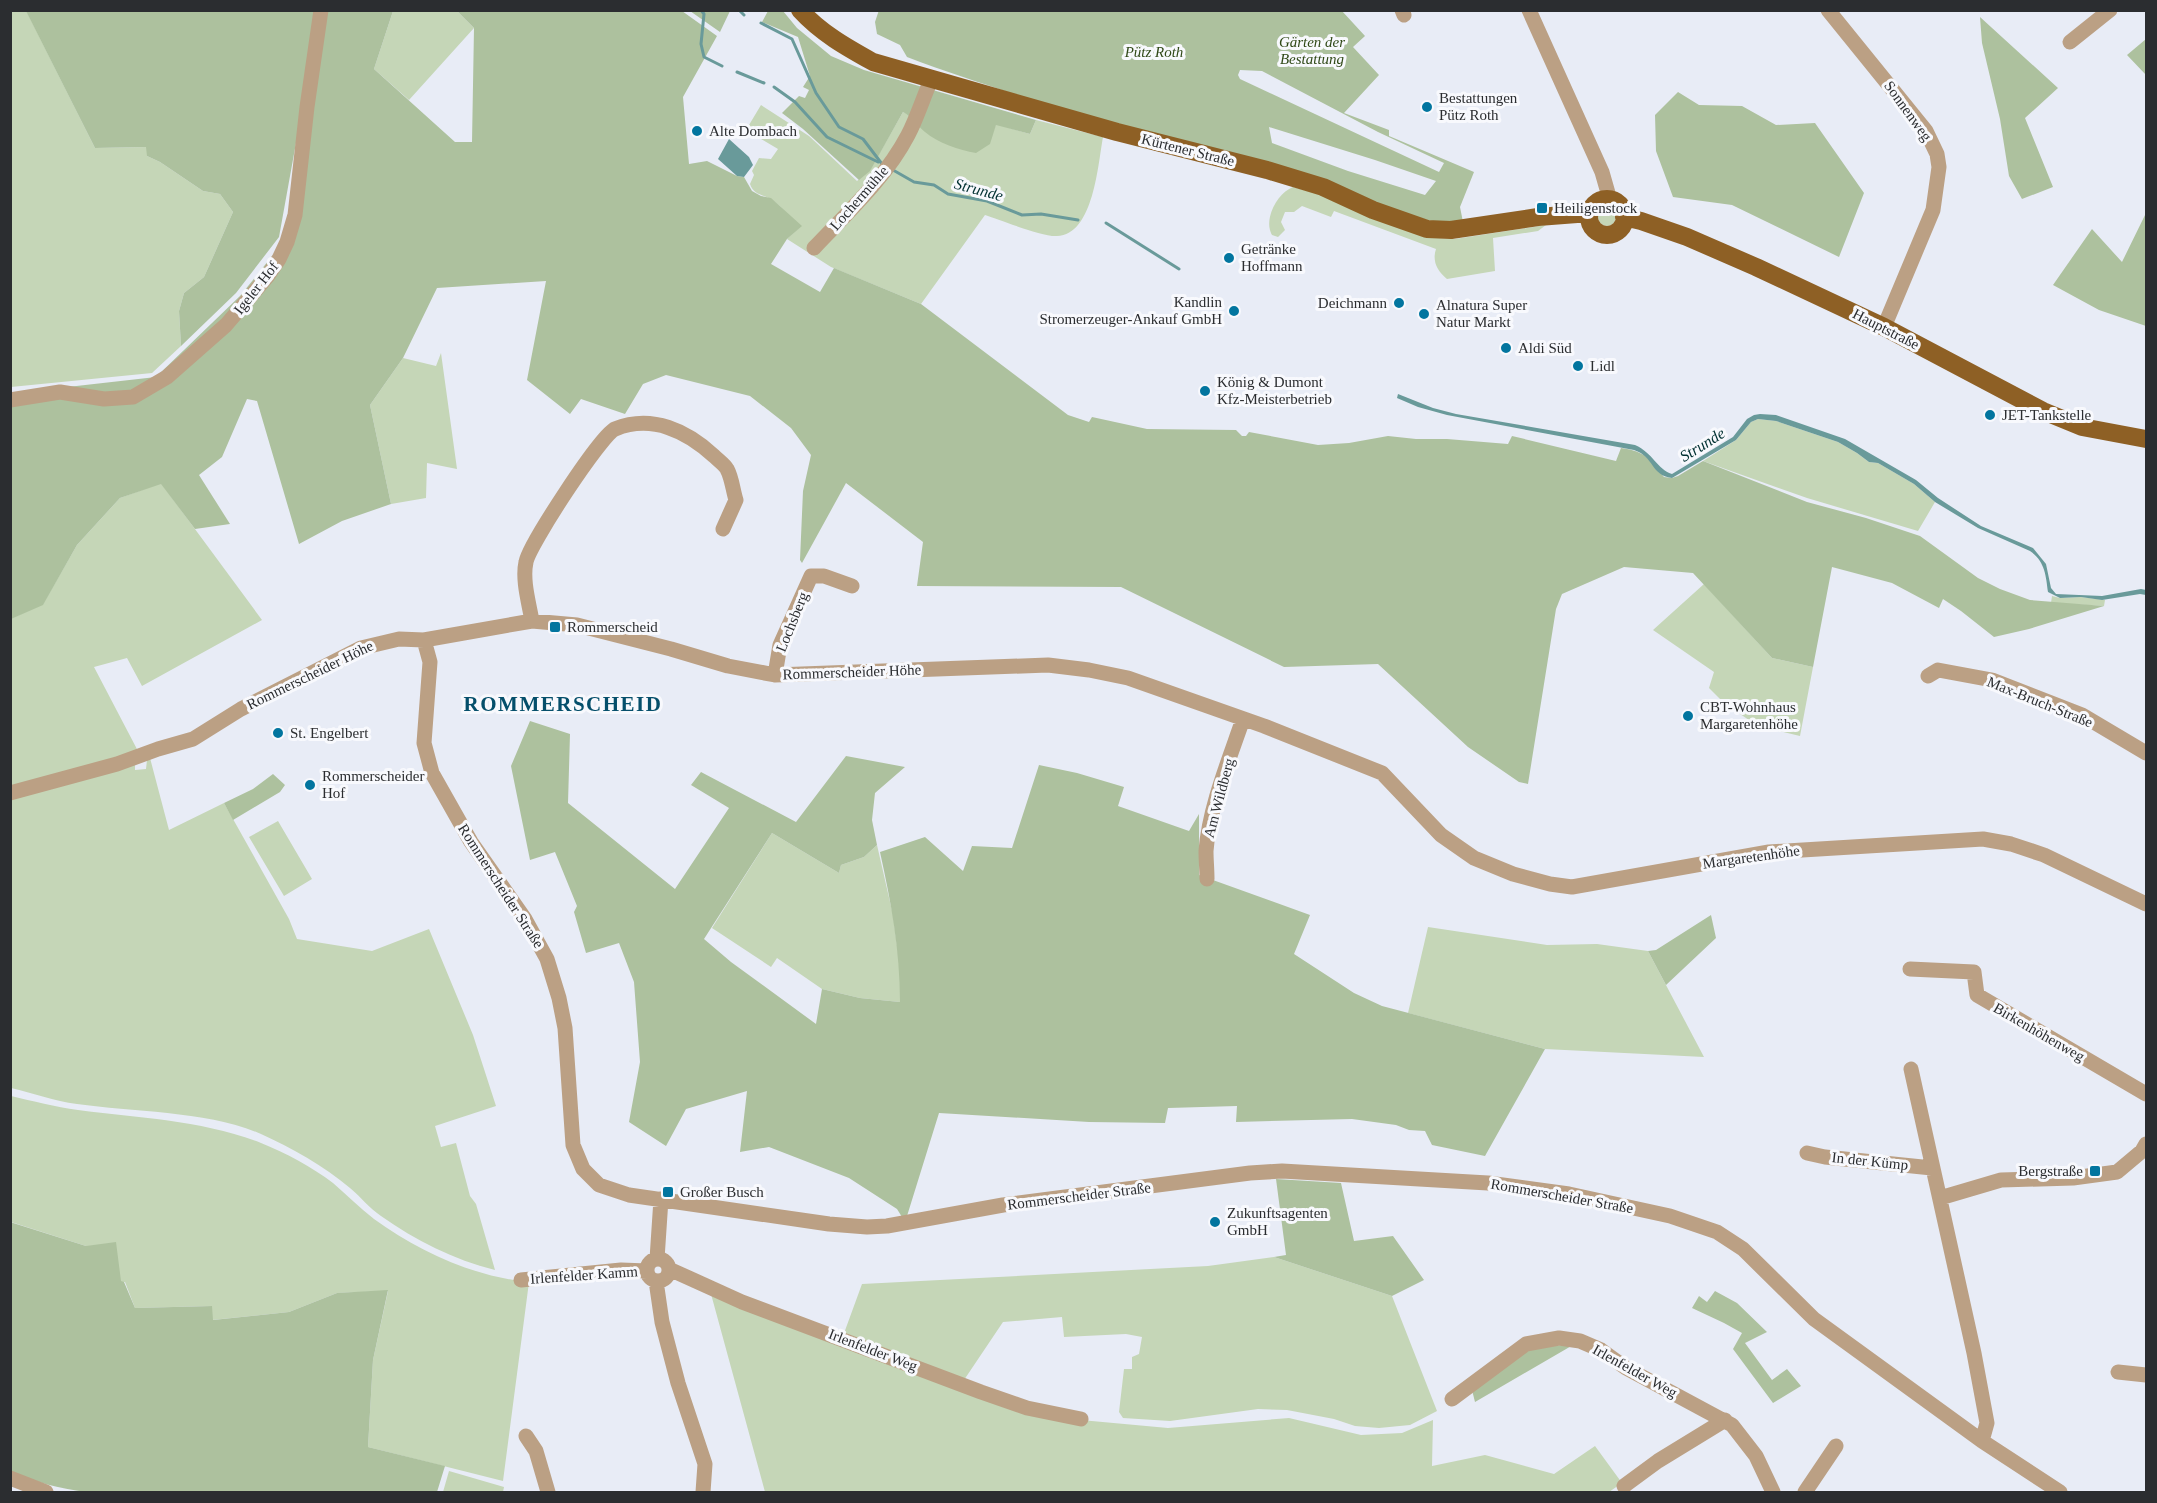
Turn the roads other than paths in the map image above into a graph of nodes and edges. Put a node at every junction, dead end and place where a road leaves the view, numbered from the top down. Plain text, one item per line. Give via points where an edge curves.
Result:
1 (321, 10) edge
2 (800, 10) edge
3 (1529, 10) edge
4 (1828, 10) edge
5 (2110, 10) edge
6 (2070, 42) dead end
7 (931, 80) junction
8 (1610, 200) junction
9 (1590, 213) junction
10 (1624, 217) junction
11 (814, 248) dead end
12 (1884, 327) junction
13 (10, 400) edge
14 (2146, 439) edge
15 (723, 529) dead end
16 (852, 586) dead end
17 (532, 621) junction
18 (424, 640) junction
19 (775, 675) junction
20 (1928, 676) dead end
21 (1243, 719) junction
22 (2146, 753) edge
23 (1382, 773) joint
24 (10, 792) edge
25 (1208, 879) dead end
26 (2146, 904) edge
27 (1910, 969) dead end
28 (1911, 1069) dead end
29 (2146, 1094) edge
30 (2146, 1144) edge
31 (1808, 1153) dead end
32 (1932, 1168) junction
33 (1940, 1198) junction
34 (661, 1199) junction
35 (663, 1264) junction
36 (651, 1276) junction
37 (521, 1280) dead end
38 (2118, 1372) dead end
39 (2146, 1375) edge
40 (1452, 1400) dead end
41 (1081, 1419) dead end
42 (1725, 1420) junction
43 (526, 1436) dead end
44 (1982, 1441) junction
45 (1836, 1446) dead end
46 (10, 1478) edge
47 (1624, 1486) dead end
48 (46, 1492) edge
49 (548, 1492) edge
50 (703, 1492) edge
51 (1773, 1492) edge
52 (1805, 1492) edge
53 (2060, 1492) edge

1 - 13 street, Igeler Hof via 295,215 287,242 267,277 226,326 167,378 133,397 104,399 60,392
2 - 7 main road, Kürtener Straße via 838,43 873,62
3 - 8 street via 1602,172
4 - 12 street, Sonnenweg via 1926,131 1939,167 1932,210
5 - 6 street
7 - 9 main road, Kürtener Straße via 1267,170 1323,187 1427,229 1461,229
7 - 11 street, Lochermühle via 908,135 873,187
8 - 9 main road via 1597,202
8 - 10 main road via 1621,207
9 - 10 main road via 1592,227 1603,235 1617,232
10 - 12 main road, Hauptstraße via 1687,237
12 - 14 main road, Hauptstraße via 2043,411 2082,427
15 - 17 street via 736,500 727,468 705,448 667,425 637,423 612,430 546,523 526,561
16 - 19 street, Lochsberg via 824,576 811,576 780,645
17 - 18 street, Rommerscheider Höhe
17 - 19 street, Rommerscheider Höhe via 577,625
18 - 24 street, Rommerscheider Höhe via 399,639 361,648 241,709 194,739
18 - 34 street, Rommerscheider Straße via 430,662 424,743 432,773 471,842 525,919 547,959 565,1028 573,1145 583,1169 599,1185 629,1195
19 - 21 street, Rommerscheider Höhe via 1048,665 1128,678
20 - 22 street, Max-Bruch-Straße via 1938,670 1992,680 2082,715
21 - 23 street, Rommerscheider Höhe
21 - 25 street, Am Wildberg via 1209,826
23 - 26 street, Margaretenhöhe via 1441,835 1474,858 1550,884 1572,887 1769,852 1983,839 2044,855
27 - 29 street, Birkenhöhenweg via 1974,972 1977,995
28 - 32 street
30 - 33 street via 2116,1172 2073,1178 2001,1180
31 - 32 street, In der Kümp
32 - 33 street
33 - 44 street via 1987,1423
34 - 35 street
34 - 44 street, Rommerscheider Straße via 829,1224 887,1227 1003,1205 1282,1171 1488,1183 1569,1194 1670,1216 1718,1233 1743,1249 1814,1319
35 - 36 street via 665,1278
35 - 41 street, Irlenfelder Weg via 742,1302 981,1392 1027,1408
36 - 37 street, Irlenfelder Kamm via 621,1270
36 - 50 street via 705,1464
38 - 39 street
40 - 42 street, Irlenfelder Weg via 1526,1344 1559,1338 1601,1350 1626,1368
42 - 47 street
42 - 51 street, Irlenfelder Weg via 1756,1456
43 - 49 street via 536,1451
44 - 53 street, Rommerscheider Straße
45 - 52 street
46 - 48 street

